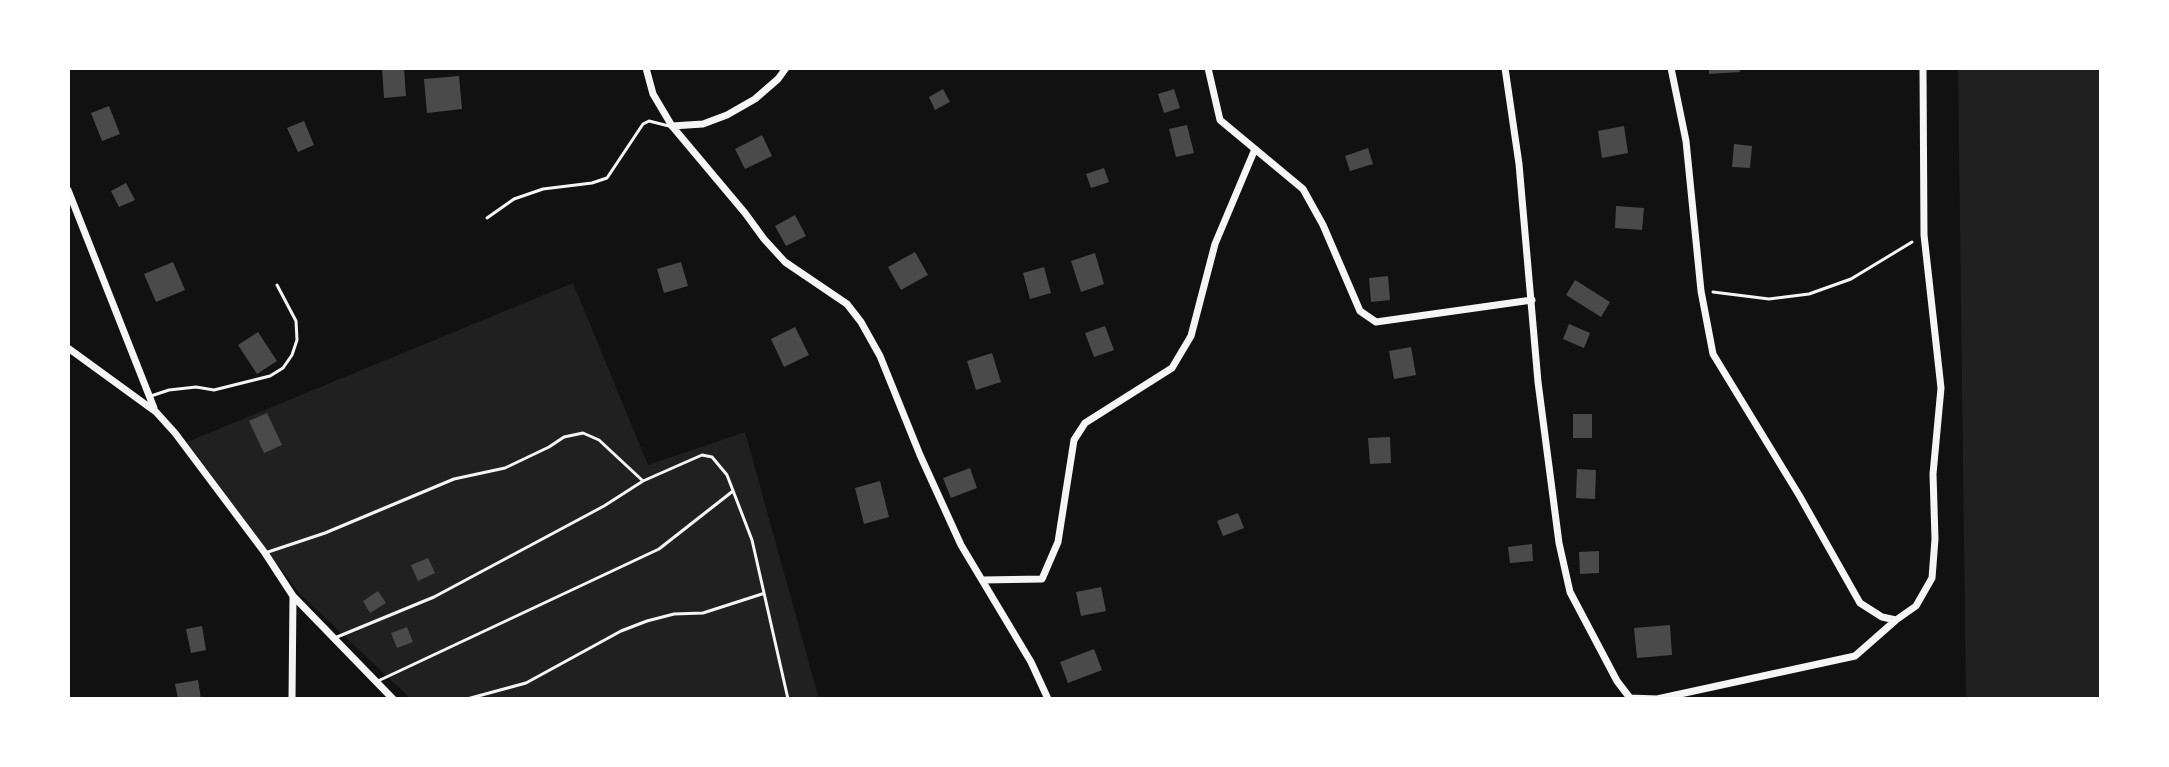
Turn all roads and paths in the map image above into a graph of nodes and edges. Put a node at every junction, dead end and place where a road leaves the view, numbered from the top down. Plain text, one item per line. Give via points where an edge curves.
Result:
1 (646, 68) edge
2 (786, 68) edge
3 (1208, 68) edge
4 (1505, 68) edge
5 (1671, 68) edge
6 (1923, 68) edge
7 (672, 126) junction
8 (1255, 149) junction
9 (68, 190) edge
10 (487, 218) dead end
11 (1924, 235) junction
12 (277, 285) dead end
13 (1701, 291) junction
14 (1532, 300) junction
15 (68, 348) edge
16 (148, 397) junction
17 (156, 412) junction
18 (643, 481) junction
19 (733, 490) junction
20 (265, 553) junction
21 (983, 580) junction
22 (763, 594) junction
23 (293, 596) junction
24 (1896, 620) junction
25 (334, 639) junction
26 (375, 682) junction
27 (292, 699) edge
28 (393, 699) edge
29 (467, 699) edge
30 (788, 699) edge
31 (1048, 699) edge

1 - 7 street via 653,94
2 - 7 street via 755,99 727,115 703,124
3 - 8 street via 1220,120
4 - 14 street
5 - 13 street via 1686,141
6 - 11 street
7 - 10 lane via 643,124 607,178 543,189 514,199
7 - 21 street via 785,262 847,304 861,322 961,545
8 - 14 street via 1303,189 1360,311 1376,322
8 - 21 street via 1215,244 1191,336 1172,368 1085,423 1074,440 1058,542 1042,579
9 - 16 street
11 - 13 path via 1851,279 1809,294 1769,299
11 - 24 street via 1941,388 1933,474 1935,539 1932,578 1916,606
12 - 16 lane via 296,321 297,340 283,368 214,390 196,387
13 - 24 street via 1713,354 1835,561 1860,603
14 - 24 street via 1540,398 1570,592 1630,698 1657,699 1855,656
15 - 17 street
16 - 17 street
17 - 20 street
18 - 19 lane via 702,455 719,464
18 - 20 lane via 599,440 583,433 564,437 505,468 454,479
18 - 25 lane via 434,597
19 - 22 lane via 752,540
19 - 26 lane via 659,549
20 - 23 street
21 - 31 street
22 - 29 lane via 703,613 647,621 526,683
22 - 30 lane
23 - 25 street
23 - 27 street
25 - 26 street
26 - 28 street

